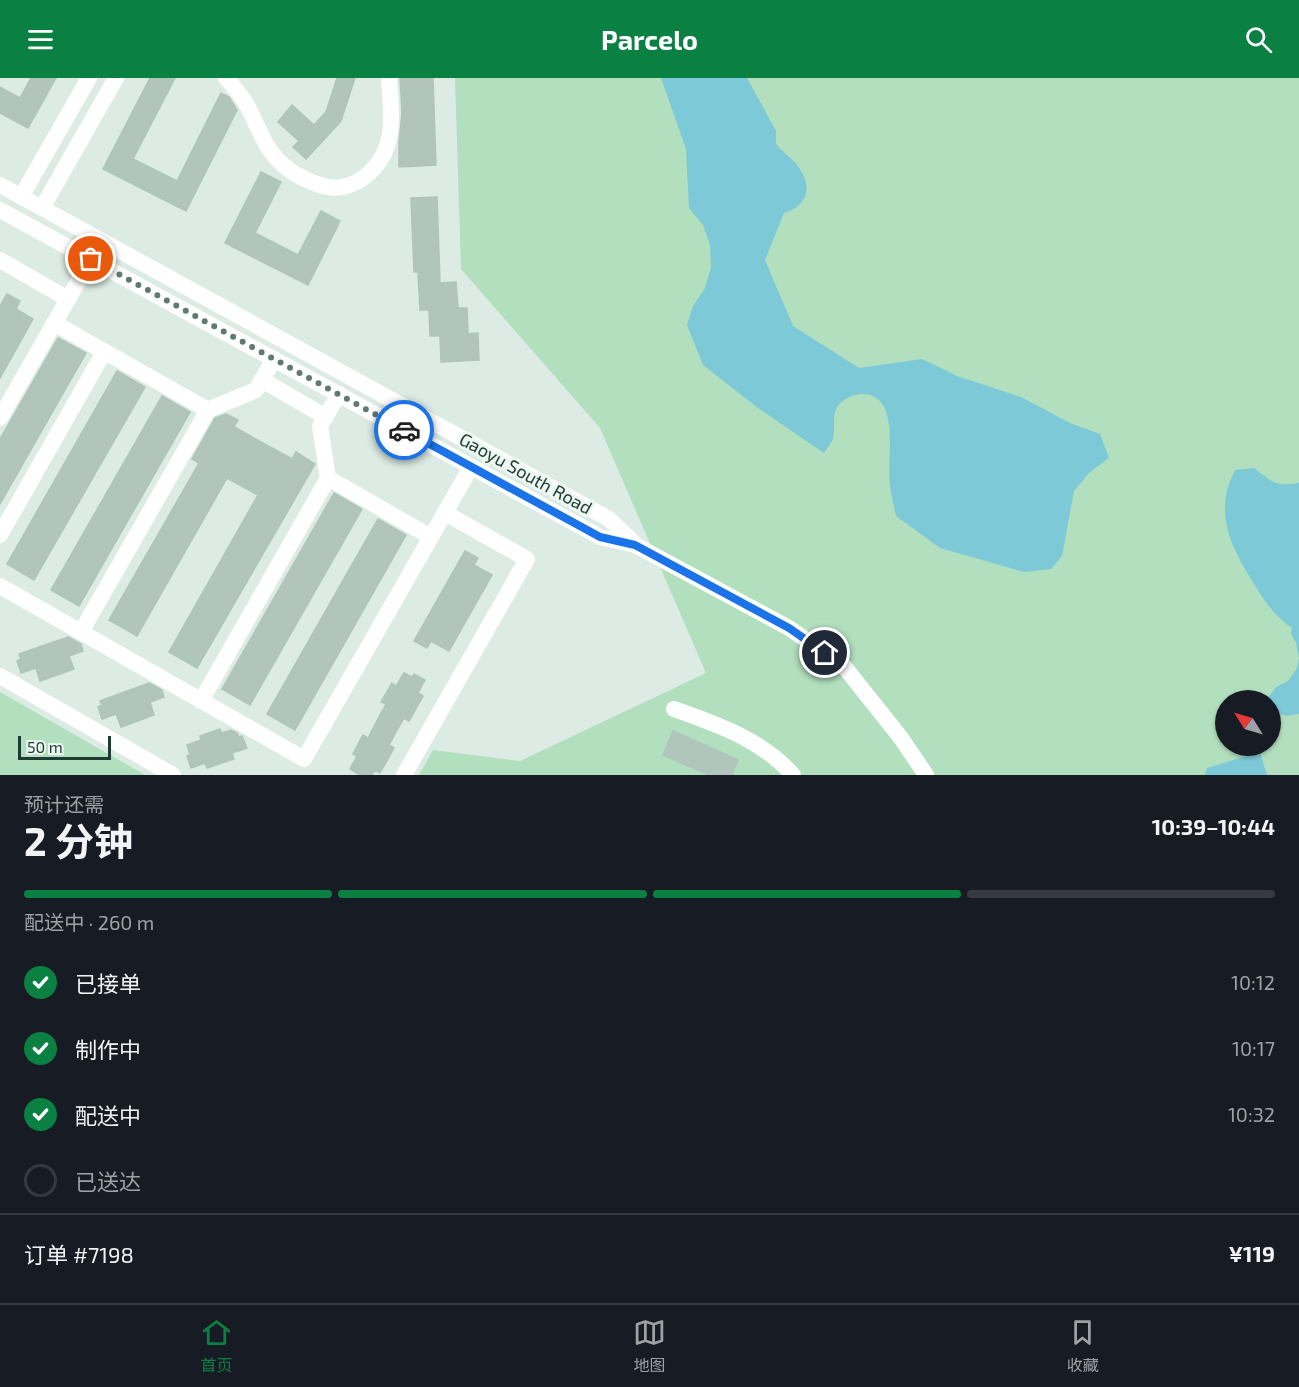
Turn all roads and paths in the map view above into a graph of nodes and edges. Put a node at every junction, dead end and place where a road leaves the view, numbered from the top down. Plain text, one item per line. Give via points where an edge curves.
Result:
1 (89, 78) edge
2 (116, 78) edge
3 (226, 78) edge
4 (389, 78) edge
5 (0, 185) edge
6 (21, 196) junction
7 (42, 208) junction
8 (0, 210) edge
9 (91, 259) junction
10 (0, 260) edge
11 (68, 299) junction
12 (54, 323) junction
13 (104, 352) junction
14 (274, 359) junction
15 (262, 380) junction
16 (339, 394) junction
17 (208, 410) junction
18 (326, 417) junction
19 (0, 418) edge
20 (471, 467) junction
21 (328, 478) junction
22 (445, 513) junction
23 (0, 535) edge
24 (431, 537) junction
25 (635, 545) junction
26 (0, 586) edge
27 (81, 632) junction
28 (0, 676) edge
29 (201, 701) junction
30 (674, 709) dead end
31 (173, 775) edge
32 (404, 775) edge
33 (793, 775) edge
34 (926, 775) edge

1 - 6 street
2 - 7 street
3 - 4 street via 247,105 266,145 279,162 297,176 340,188 368,174 387,149 391,134
5 - 6 street, Gaoyu South Road
6 - 7 street, Gaoyu South Road
7 - 25 street, Gaoyu South Road via 609,519
8 - 9 street, Gaoyu South Road
9 - 11 street
9 - 14 street, Gaoyu South Road
10 - 11 street
11 - 12 street
12 - 13 street
12 - 19 street
13 - 17 street
13 - 23 street
14 - 15 street
14 - 16 street, Gaoyu South Road
15 - 17 street via 256,390
15 - 18 street
16 - 18 street
16 - 20 street, Gaoyu South Road
17 - 27 street
18 - 21 street via 320,426
20 - 22 street
20 - 25 street, Gaoyu South Road via 600,537
21 - 24 street
21 - 29 street
22 - 24 street
22 - 32 street via 526,559
24 - 29 street via 304,759
25 - 34 street via 789,628 843,665
26 - 27 street
27 - 29 street
28 - 31 street
30 - 33 street via 752,740

